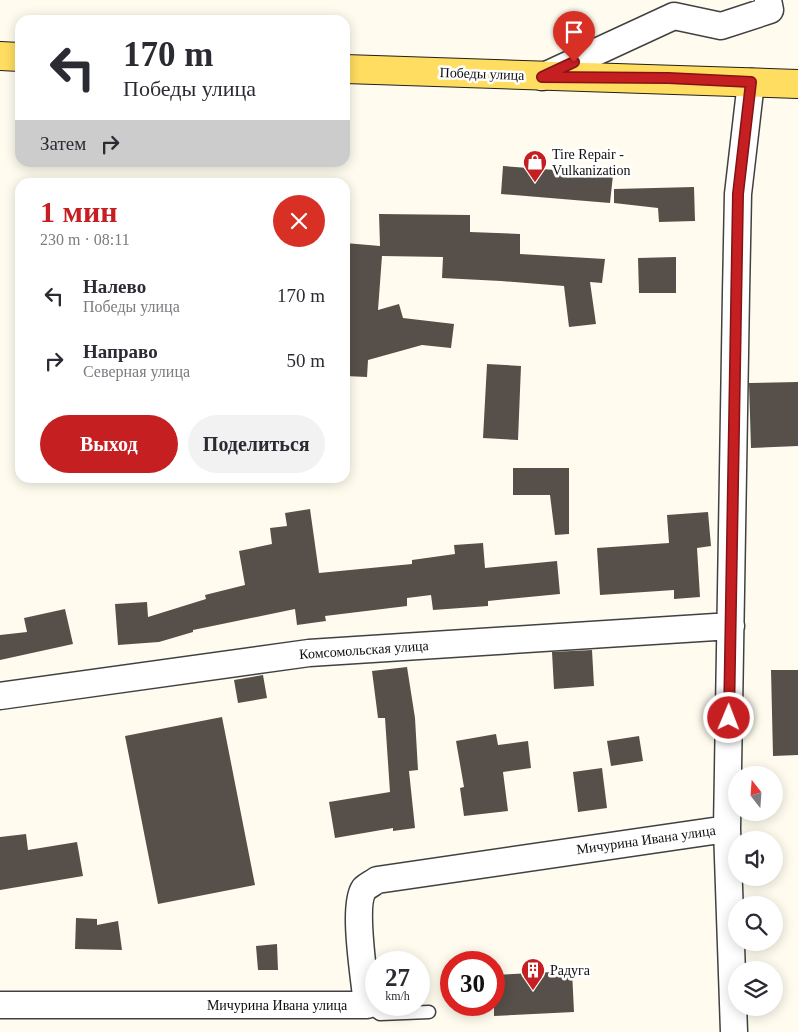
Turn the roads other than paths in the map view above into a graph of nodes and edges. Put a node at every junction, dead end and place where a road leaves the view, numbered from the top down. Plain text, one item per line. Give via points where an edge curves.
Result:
1 (768, 0) edge
2 (0, 56) edge
3 (15, 57) edge
4 (350, 69) edge
5 (542, 77) junction
6 (751, 82) junction
7 (798, 84) edge
8 (731, 626) junction
9 (0, 696) edge
10 (727, 829) junction
11 (365, 992) edge
12 (0, 1005) edge
13 (365, 1005) edge
14 (734, 1032) edge

1 - 5 street via 770,10 721,26 674,16
2 - 3 main road
4 - 5 main road, Победы улица
5 - 6 main road, Победы улица
6 - 7 main road, Победы улица
6 - 8 street via 738,194
8 - 9 street, Комсомольская улица via 309,653
8 - 10 street
10 - 11 street, Мичурина Ивана улица via 377,880 364,889 360,902
10 - 14 street
12 - 13 street, Мичурина Ивана улица

